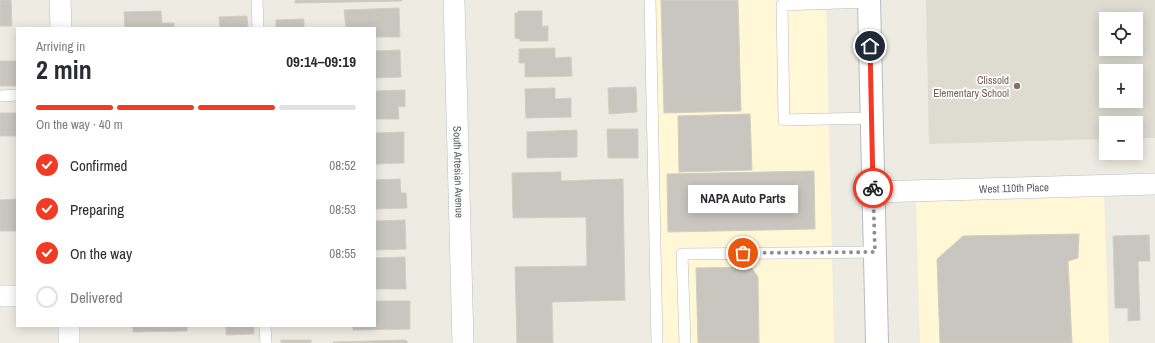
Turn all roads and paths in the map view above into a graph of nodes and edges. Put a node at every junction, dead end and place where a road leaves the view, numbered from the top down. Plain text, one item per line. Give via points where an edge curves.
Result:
1 (60, 0) edge
2 (257, 0) edge
3 (454, 0) edge
4 (650, 0) edge
5 (869, 1) edge
6 (61, 27) edge
7 (258, 27) edge
8 (16, 95) edge
9 (0, 96) edge
10 (871, 118) junction
11 (1155, 184) edge
12 (873, 192) junction
13 (875, 252) junction
14 (0, 296) edge
15 (16, 296) edge
16 (68, 327) edge
17 (265, 327) edge
18 (69, 343) edge
19 (266, 343) edge
20 (463, 343) edge
21 (657, 343) edge
22 (685, 343) edge
23 (877, 343) edge

1 - 6 street
2 - 7 lane
3 - 20 street, South Artesian Avenue
4 - 21 lane
5 - 10 main road
5 - 10 lane via 782,4 784,120
8 - 9 lane
10 - 12 main road
11 - 12 street, West 110th Place
12 - 13 main road
13 - 22 lane via 682,254
13 - 23 main road
14 - 15 street
16 - 18 street
17 - 19 lane

